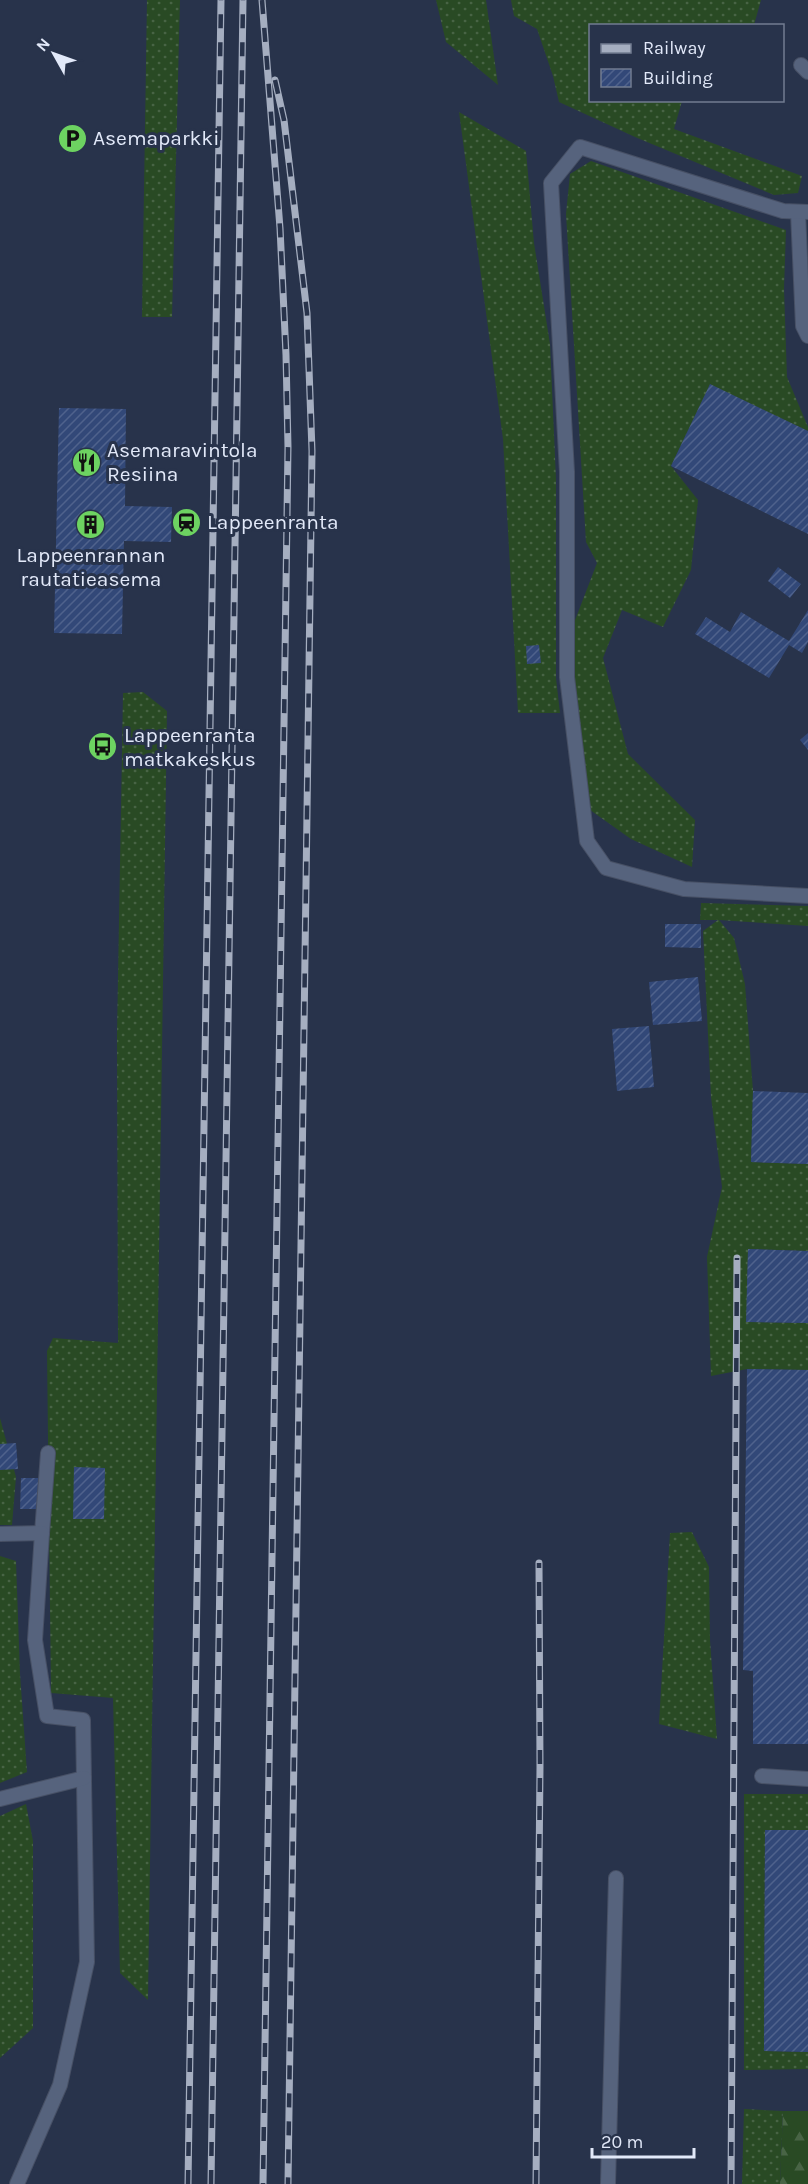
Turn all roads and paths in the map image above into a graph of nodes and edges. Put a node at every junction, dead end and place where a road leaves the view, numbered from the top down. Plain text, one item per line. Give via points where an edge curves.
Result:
1 (803, 212) edge
2 (808, 336) edge
3 (808, 896) edge
4 (48, 1453) dead end
5 (42, 1533) junction
6 (0, 1534) edge
7 (762, 1776) dead end
8 (84, 1778) junction
9 (808, 1779) edge
10 (0, 1799) edge
11 (616, 1878) dead end
12 (17, 2184) edge
13 (608, 2184) edge

1 - 2 lane via 803,326
1 - 3 lane via 783,211 580,147 551,183 567,472 567,677 587,841 606,868 684,889
4 - 5 lane
5 - 6 lane
5 - 8 lane via 35,1640 46,1716 83,1720
7 - 9 lane
8 - 10 lane
8 - 12 lane via 87,1962 60,2085
11 - 13 lane

